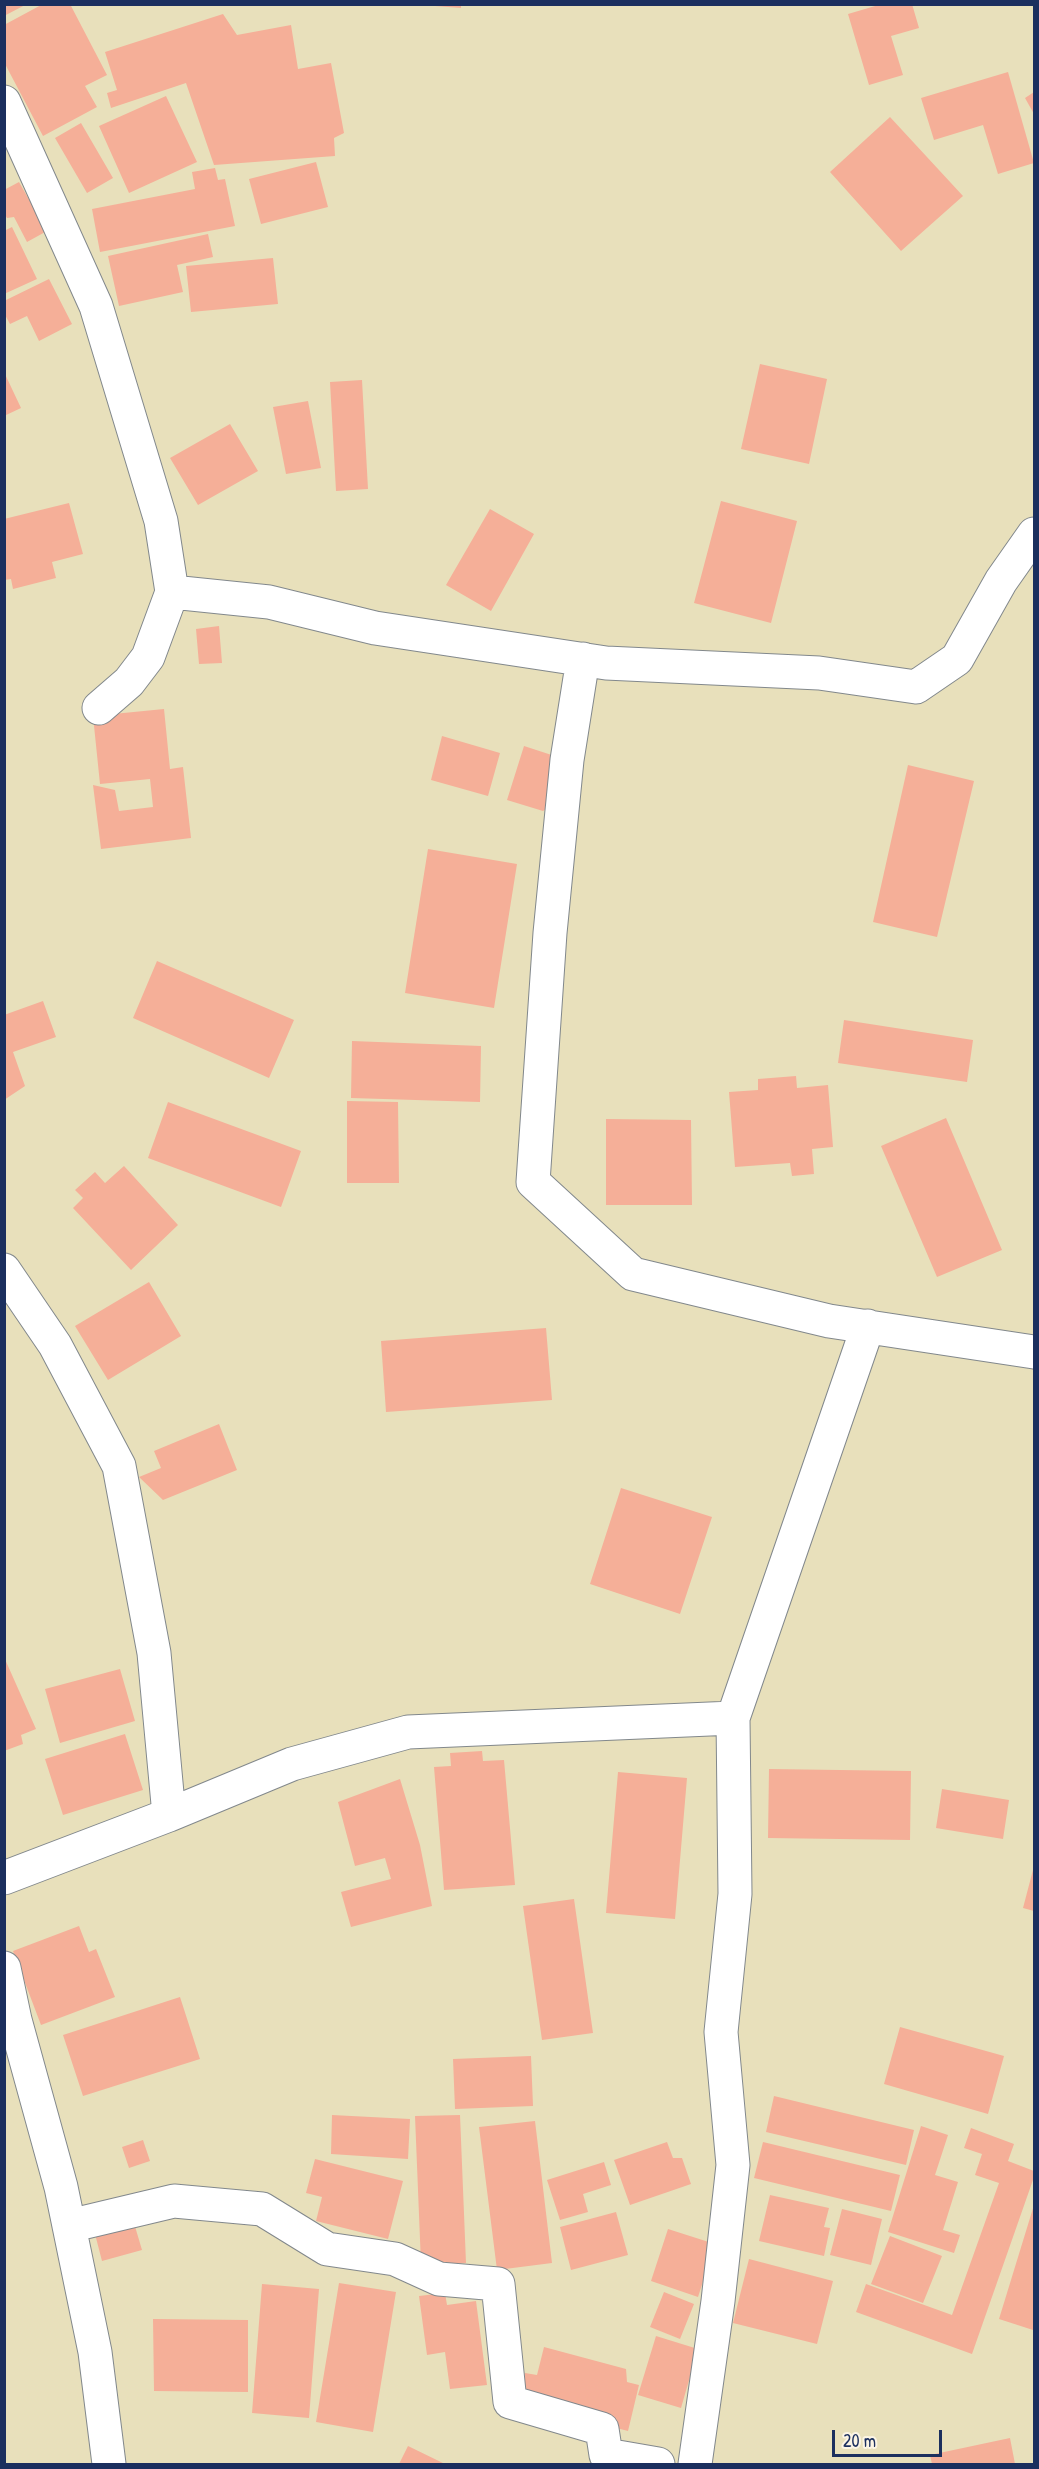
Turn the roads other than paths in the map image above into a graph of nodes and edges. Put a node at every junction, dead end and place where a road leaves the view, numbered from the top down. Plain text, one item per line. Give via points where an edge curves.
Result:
1 (4, 102) edge
2 (1035, 534) edge
3 (172, 592) junction
4 (583, 659) junction
5 (99, 708) dead end
6 (4, 1270) edge
7 (868, 1326) junction
8 (1035, 1352) edge
9 (733, 1718) junction
10 (169, 1815) junction
11 (4, 1878) edge
12 (4, 1968) edge
13 (69, 2226) junction
14 (109, 2464) edge
15 (658, 2464) edge
16 (695, 2464) edge

1 - 3 street via 96,306 161,521
2 - 4 street via 1001,581 957,659 916,687 819,673
3 - 4 street via 269,602 375,628
3 - 5 street via 148,657 129,682
4 - 7 street via 565,771 533,1182 633,1274 829,1321
6 - 10 street via 55,1345 120,1466 154,1653
7 - 8 street
7 - 9 street
9 - 10 street via 408,1731 292,1764
9 - 16 street via 735,1894 721,2032 733,2165
10 - 11 street
12 - 13 street
13 - 14 street via 95,2352
13 - 15 street via 174,2201 262,2209 327,2249 395,2259 440,2279 498,2284 510,2402 602,2429 606,2455

